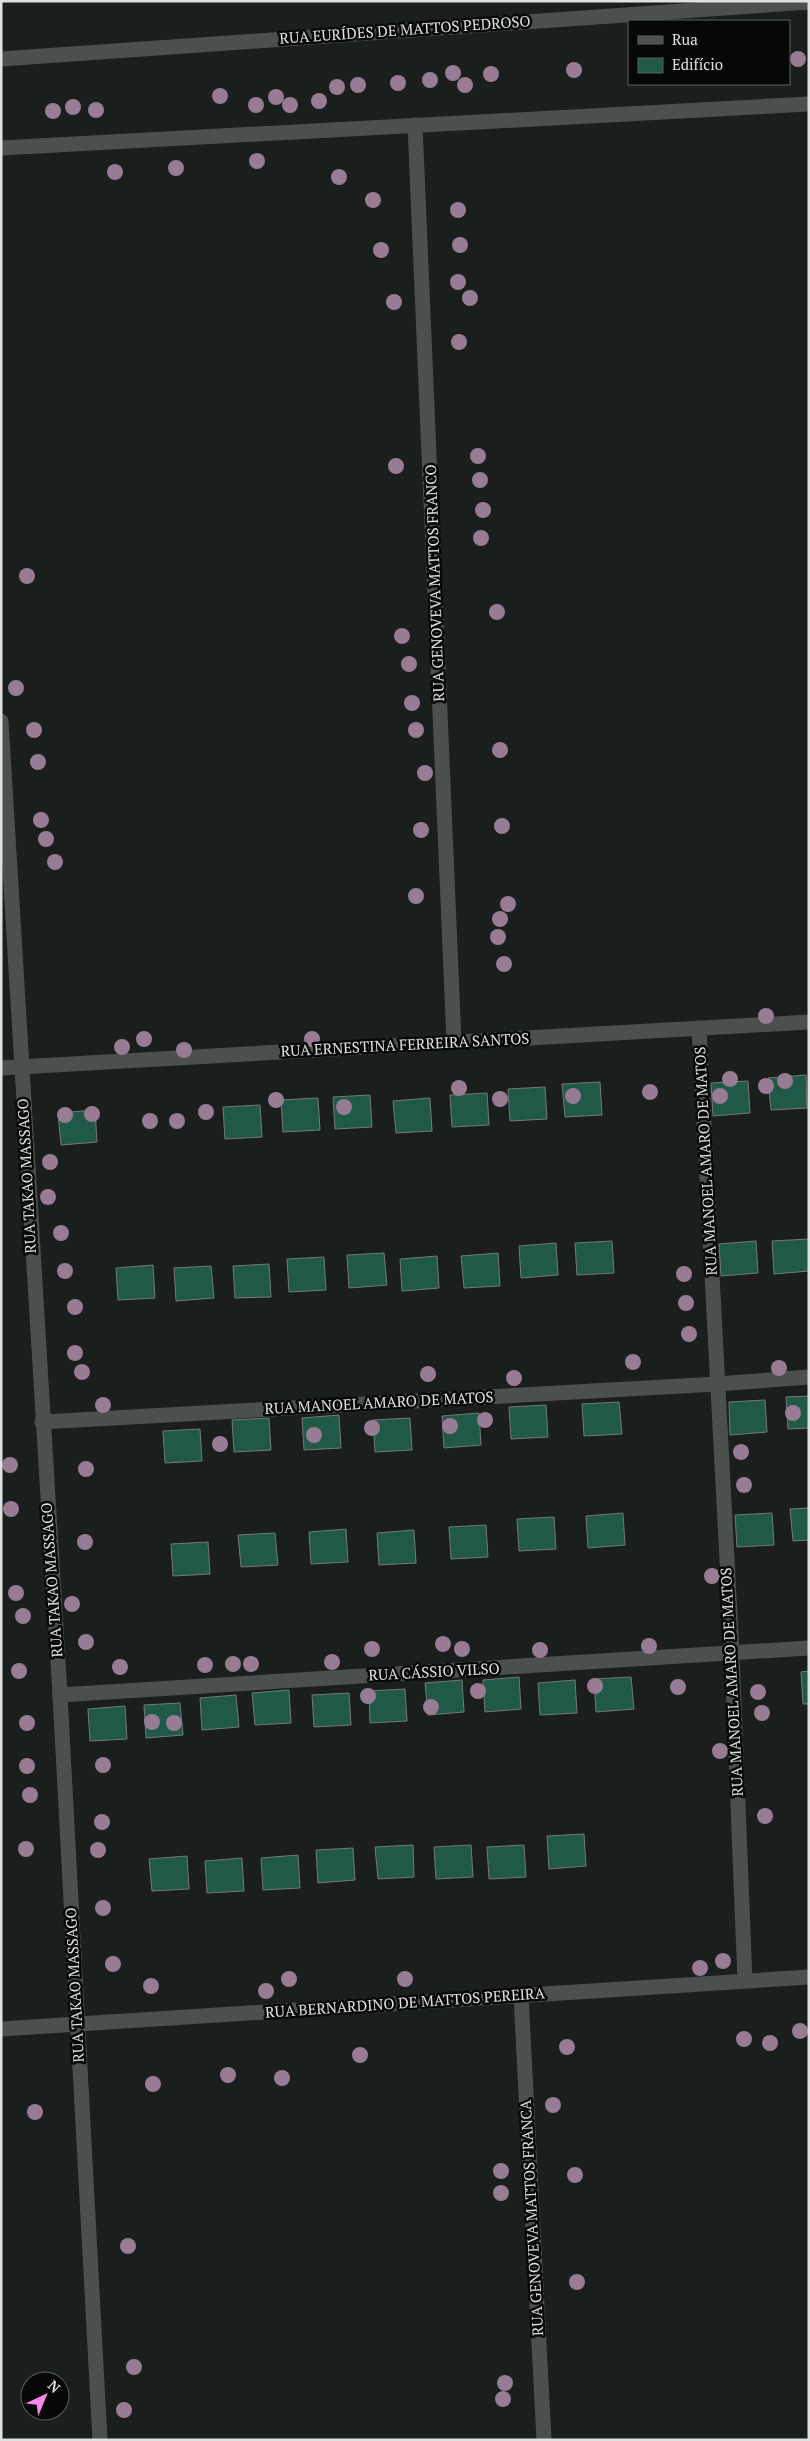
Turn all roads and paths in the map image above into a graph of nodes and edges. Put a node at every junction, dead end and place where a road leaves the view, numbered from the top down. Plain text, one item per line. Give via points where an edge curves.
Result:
1 (809, 2) edge
2 (1, 59) edge
3 (809, 104) edge
4 (415, 125) junction
5 (1, 148) edge
6 (1, 721) edge
7 (809, 1022) edge
8 (699, 1028) junction
9 (454, 1042) junction
10 (21, 1067) junction
11 (1, 1068) edge
12 (809, 1377) edge
13 (717, 1384) junction
14 (42, 1422) junction
15 (809, 1648) edge
16 (732, 1654) junction
17 (60, 1695) junction
18 (809, 1976) edge
19 (744, 1981) junction
20 (520, 1996) junction
21 (76, 2024) junction
22 (1, 2029) edge
23 (100, 2440) edge
24 (544, 2440) edge

1 - 2 street, RUA EURÍDES DE MATTOS PEDROSO
3 - 4 street
4 - 5 street
4 - 9 street, RUA GENOVEVA MATTOS FRANCO
6 - 10 street, RUA TAKAO MASSAGO
7 - 8 street, RUA ERNESTINA FERREIRA SANTOS
8 - 9 street, RUA ERNESTINA FERREIRA SANTOS
8 - 13 street, RUA MANOEL AMARO DE MATOS
9 - 10 street, RUA ERNESTINA FERREIRA SANTOS
10 - 11 street, RUA ERNESTINA FERREIRA SANTOS
10 - 14 street, RUA TAKAO MASSAGO
12 - 13 street, RUA MANOEL AMARO DE MATOS
13 - 14 street, RUA MANOEL AMARO DE MATOS
13 - 16 street, RUA MANOEL AMARO DE MATOS
14 - 17 street, RUA TAKAO MASSAGO
15 - 16 street, RUA CÁSSIO VILSO
16 - 17 street, RUA CÁSSIO VILSO
16 - 19 street, RUA MANOEL AMARO DE MATOS
17 - 21 street, RUA TAKAO MASSAGO
18 - 19 street, RUA BERNARDINO DE MATTOS PEREIRA
19 - 20 street, RUA BERNARDINO DE MATTOS PEREIRA
20 - 21 street, RUA BERNARDINO DE MATTOS PEREIRA
20 - 24 street, RUA GENOVEVA MATTOS FRANCA
21 - 22 street, RUA BERNARDINO DE MATTOS PEREIRA
21 - 23 street, RUA TAKAO MASSAGO

